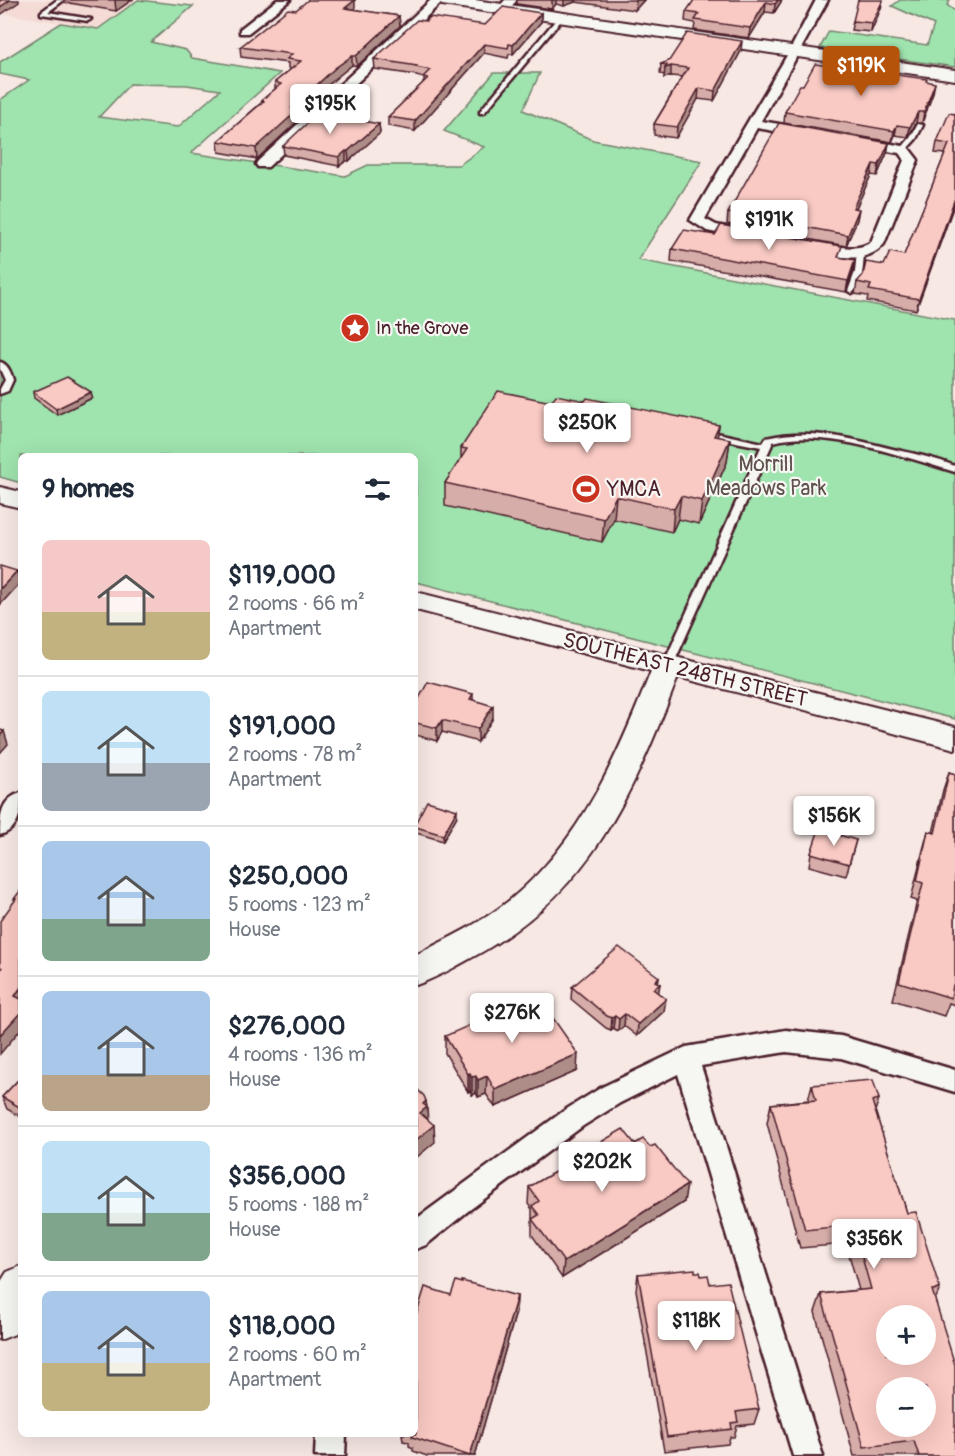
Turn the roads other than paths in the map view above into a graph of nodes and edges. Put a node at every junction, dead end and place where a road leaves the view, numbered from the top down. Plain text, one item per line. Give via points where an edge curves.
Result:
1 (61, 0) edge
2 (284, 0) edge
3 (440, 0) edge
4 (822, 0) edge
5 (507, 4) edge
6 (561, 17) junction
7 (88, 20) dead end
8 (244, 31) dead end
9 (795, 52) junction
10 (955, 75) edge
11 (482, 112) dead end
12 (753, 124) junction
13 (920, 125) edge
14 (811, 134) edge
15 (846, 140) edge
16 (903, 150) junction
17 (263, 164) dead end
18 (758, 237) edge
19 (801, 245) edge
20 (860, 253) junction
21 (852, 291) edge
22 (0, 364) edge
23 (0, 392) edge
24 (688, 430) edge
25 (766, 446) junction
26 (955, 469) edge
27 (0, 495) edge
28 (18, 499) edge
29 (418, 602) edge
30 (668, 665) junction
31 (955, 738) edge
32 (18, 805) edge
33 (0, 827) edge
34 (418, 970) edge
35 (686, 1058) junction
36 (955, 1081) edge
37 (418, 1234) edge
38 (18, 1291) edge
39 (0, 1320) edge
40 (331, 1437) edge
41 (330, 1456) edge
42 (808, 1456) edge

1 - 7 lane via 43,13
2 - 8 street
3 - 5 street
3 - 17 street
4 - 9 street
5 - 6 street
6 - 9 street
6 - 11 lane
9 - 10 street
9 - 12 street
12 - 14 street
12 - 18 street via 697,220 712,228
13 - 16 lane
15 - 16 street
16 - 20 street via 911,159 877,244
19 - 20 street
20 - 21 lane
22 - 23 lane via 9,380
24 - 25 lane
25 - 26 lane via 779,435 819,436
25 - 30 lane
27 - 28 street
29 - 30 street, SOUTHEAST 248TH STREET
30 - 31 street, SOUTHEAST 248TH STREET
30 - 34 street via 640,735 593,828 568,864 545,889 496,928
32 - 33 street
35 - 36 street via 786,1041 841,1047
35 - 37 street via 574,1118
35 - 42 street
38 - 39 street
40 - 41 street

